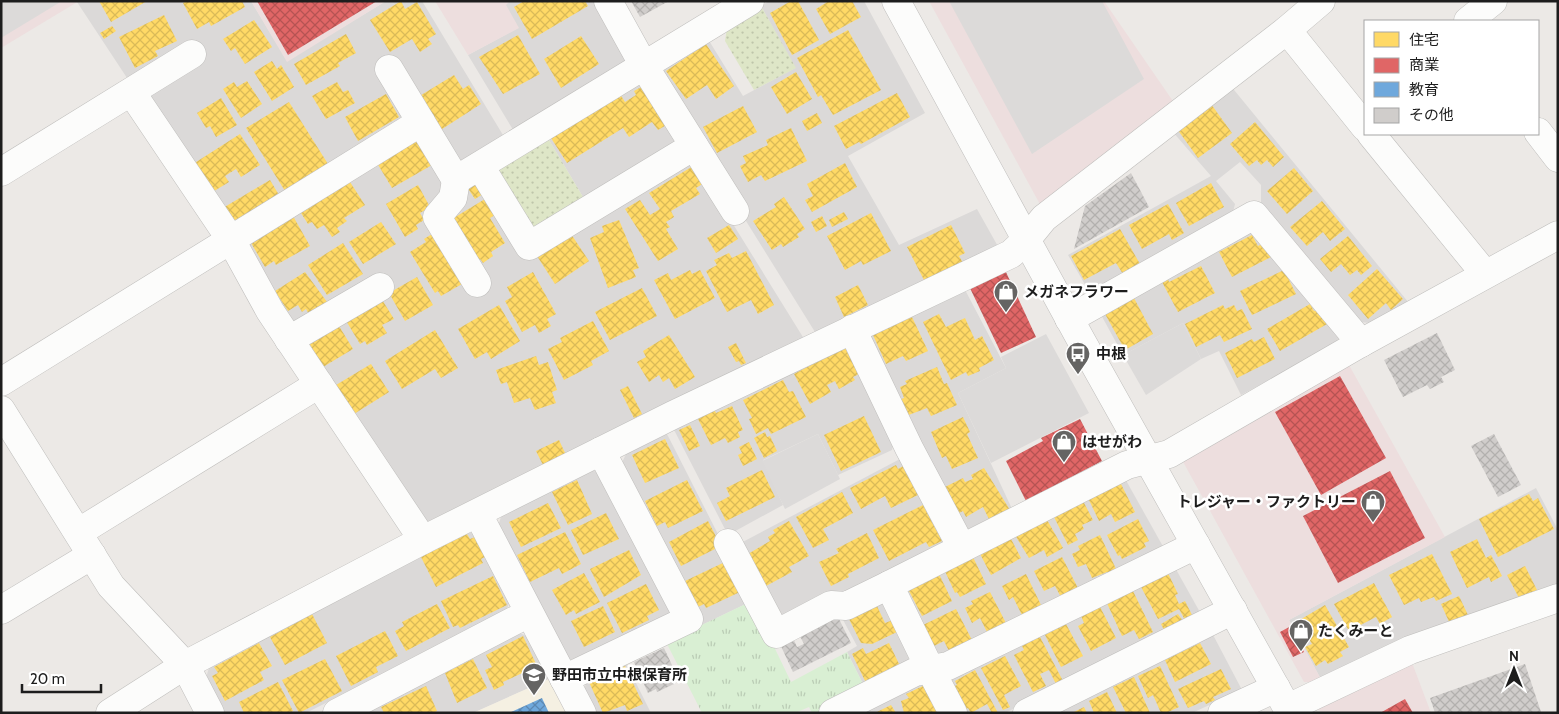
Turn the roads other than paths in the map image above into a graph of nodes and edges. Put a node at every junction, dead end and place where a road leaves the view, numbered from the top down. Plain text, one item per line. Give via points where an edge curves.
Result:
1 (608, 1) edge
2 (750, 1) edge
3 (896, 1) edge
4 (1321, 1) edge
5 (1493, 1) edge
6 (1469, 20) edge
7 (1287, 30) junction
8 (192, 54) dead end
9 (644, 66) junction
10 (388, 69) dead end
11 (132, 93) junction
12 (421, 122) junction
13 (1364, 125) edge
14 (1539, 133) edge
15 (1372, 135) edge
16 (694, 146) junction
17 (1558, 158) edge
18 (480, 166) junction
19 (1, 172) edge
20 (456, 180) junction
21 (736, 212) dead end
22 (1558, 235) edge
23 (231, 240) junction
24 (1026, 240) junction
25 (1485, 274) junction
26 (477, 283) dead end
27 (380, 287) dead end
28 (1069, 319) junction
29 (852, 330) junction
30 (289, 340) junction
31 (1361, 343) junction
32 (1, 382) edge
33 (319, 384) junction
34 (1, 410) edge
35 (601, 451) junction
36 (1147, 459) junction
37 (478, 514) junction
38 (79, 532) junction
39 (423, 540) junction
40 (728, 543) dead end
41 (1196, 545) junction
42 (962, 548) junction
43 (92, 556) junction
44 (889, 585) junction
45 (1558, 598) edge
46 (1, 610) edge
47 (1233, 610) junction
48 (529, 613) junction
49 (184, 665) junction
50 (930, 669) junction
51 (564, 679) junction
52 (1285, 703) edge
53 (110, 713) edge
54 (210, 713) edge
55 (337, 713) edge
56 (582, 713) edge
57 (833, 713) edge
58 (954, 713) edge
59 (1027, 713) edge
60 (1222, 713) edge

1 - 9 street
2 - 9 street
3 - 24 street
4 - 7 street
5 - 6 street
7 - 13 street
7 - 24 street via 1044,218
8 - 11 street
9 - 16 street
9 - 18 street
10 - 12 street
11 - 19 street
11 - 23 street
12 - 20 street
12 - 23 street
14 - 17 street
15 - 25 street
16 - 18 street via 529,246
16 - 21 street
18 - 20 street
20 - 26 street via 453,198 436,217
22 - 25 street
23 - 30 street
23 - 32 street
24 - 28 street
24 - 29 street via 1010,254
25 - 31 street
27 - 30 street
28 - 31 street via 1254,214
28 - 36 street
29 - 35 street
29 - 42 street
30 - 33 street
31 - 36 street via 1169,454
33 - 38 street
33 - 39 street
34 - 38 street
35 - 37 street
35 - 51 street via 688,619
36 - 41 street
36 - 42 street via 1127,465
37 - 39 street
37 - 48 street
38 - 43 street
39 - 49 street
40 - 44 street via 776,634 831,605 846,606
41 - 47 street
41 - 50 street via 948,666
42 - 44 street
43 - 46 street
43 - 49 street via 111,586
44 - 50 street
45 - 52 street via 1410,650
47 - 52 street
47 - 59 street
48 - 51 street
48 - 55 street
49 - 53 street
49 - 54 street
50 - 57 street via 915,672
50 - 58 street
51 - 56 street
52 - 60 street

